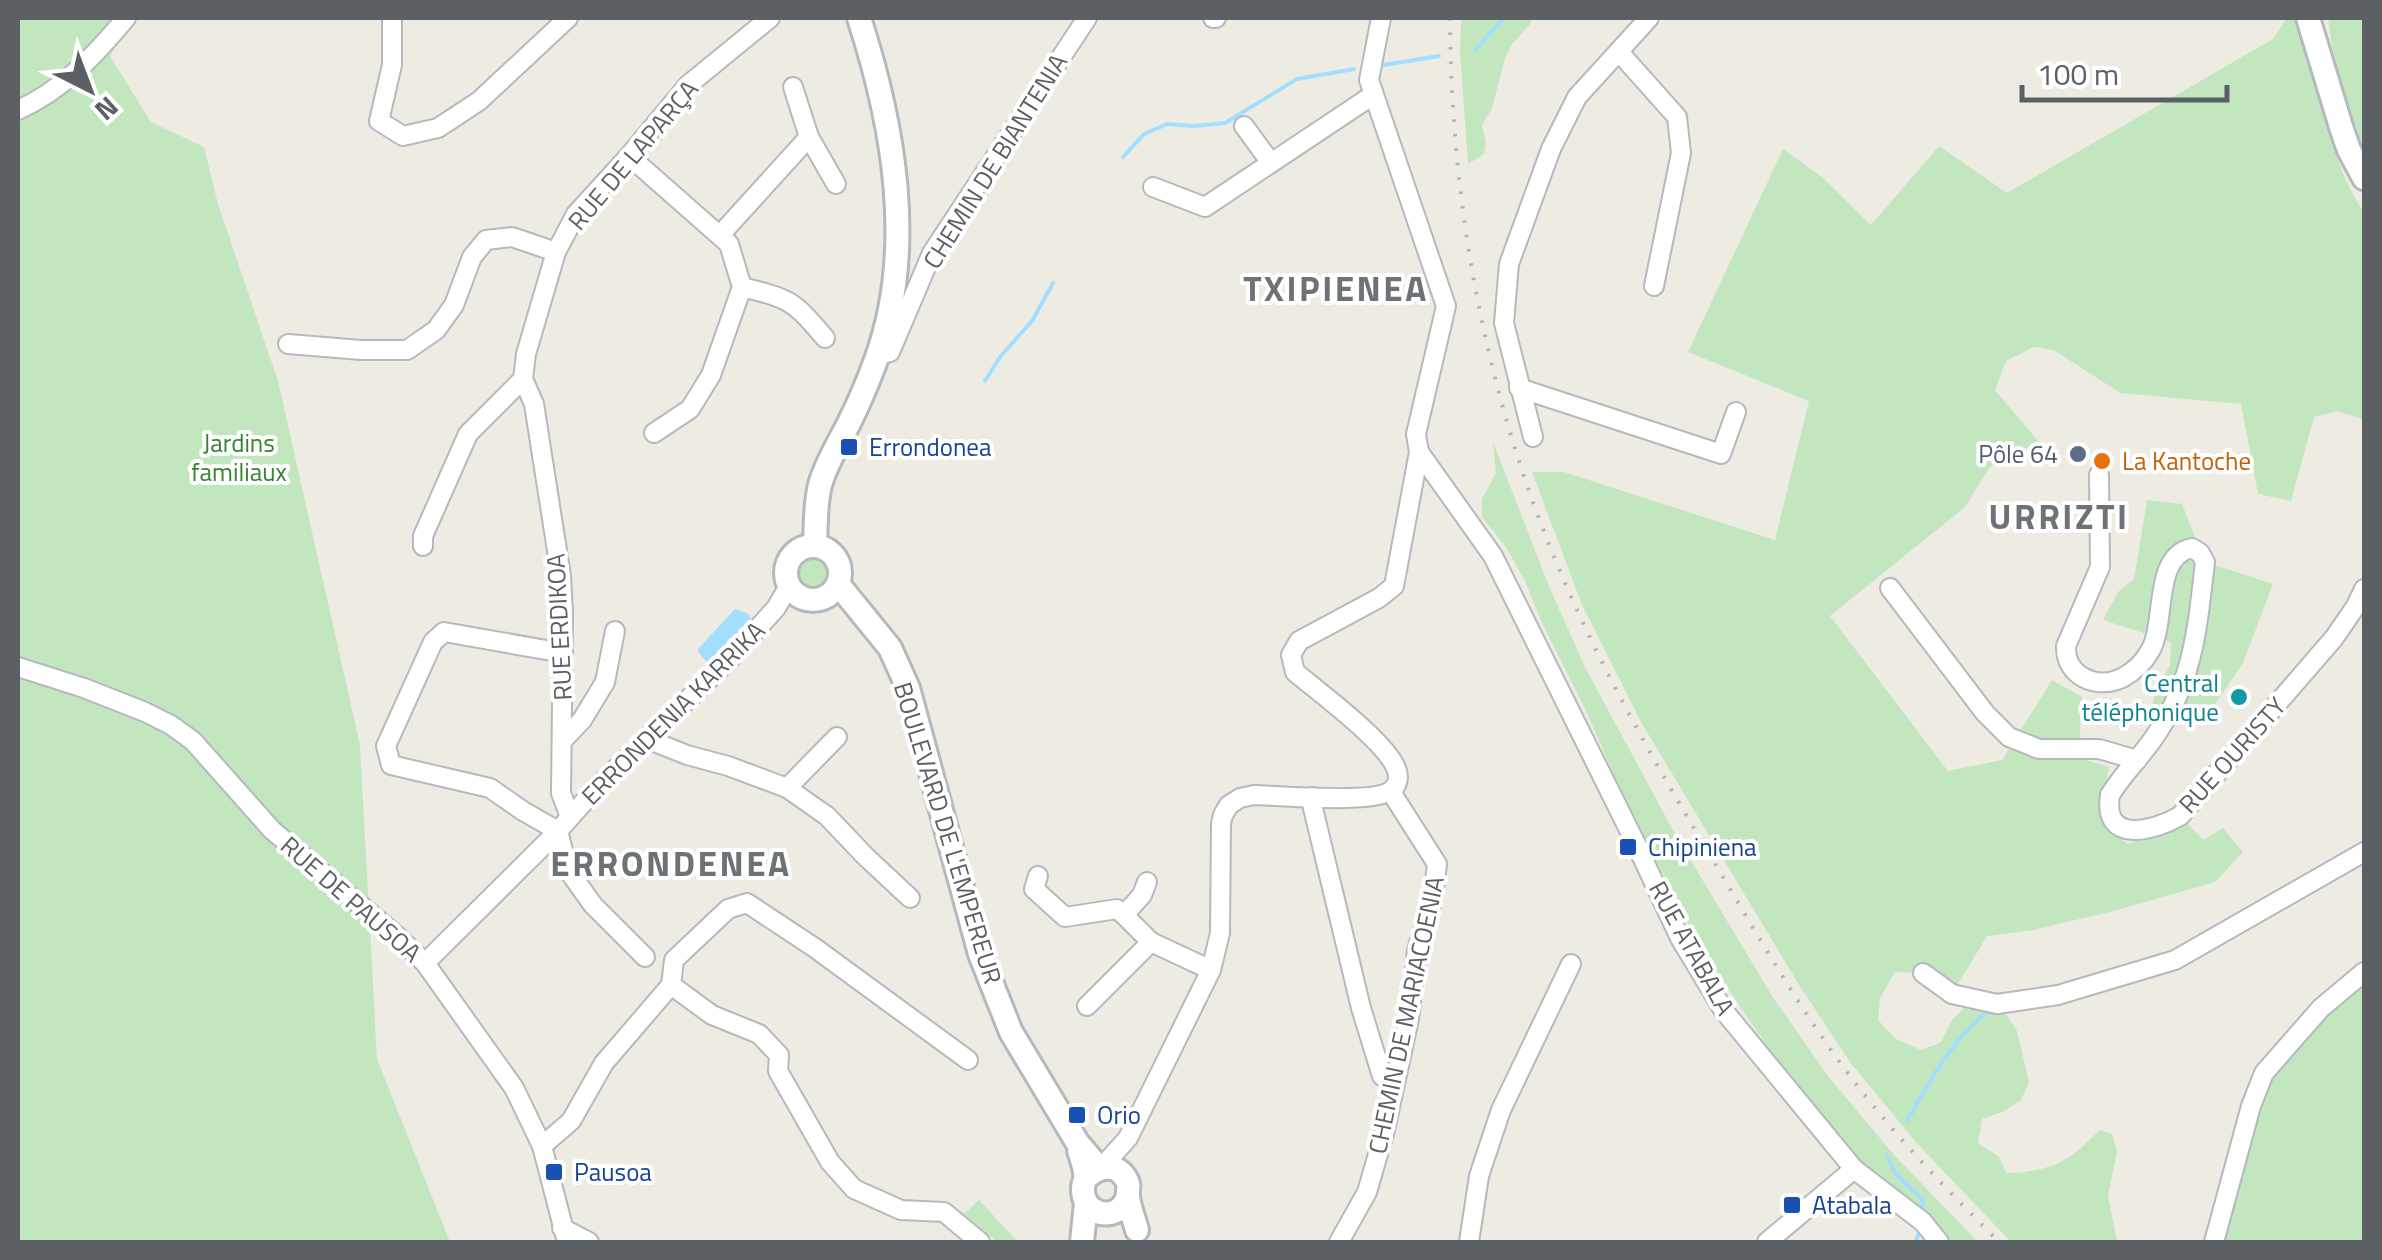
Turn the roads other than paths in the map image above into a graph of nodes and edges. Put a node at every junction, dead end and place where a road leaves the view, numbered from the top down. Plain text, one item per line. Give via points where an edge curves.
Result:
1 (126, 18) edge
2 (392, 18) edge
3 (568, 18) edge
4 (770, 18) edge
5 (860, 18) edge
6 (1088, 18) edge
7 (1381, 18) edge
8 (1649, 18) edge
9 (2308, 18) edge
10 (1619, 52) junction
11 (793, 87) dead end
12 (1373, 95) junction
13 (18, 110) edge
14 (1244, 126) dead end
15 (809, 137) junction
16 (629, 156) junction
17 (1271, 163) junction
18 (2364, 178) edge
19 (836, 184) dead end
20 (1152, 187) dead end
21 (720, 235) junction
22 (556, 252) junction
23 (1654, 286) dead end
24 (742, 287) junction
25 (825, 338) dead end
26 (288, 344) dead end
27 (878, 356) junction
28 (523, 378) junction
29 (1519, 388) junction
30 (1736, 412) dead end
31 (654, 434) dead end
32 (1532, 437) dead end
33 (1419, 452) junction
34 (2098, 476) dead end
35 (423, 546) dead end
36 (815, 546) junction
37 (838, 584) junction
38 (789, 586) junction
39 (1890, 588) dead end
40 (2364, 589) edge
41 (615, 631) dead end
42 (563, 653) junction
43 (18, 667) edge
44 (837, 737) dead end
45 (648, 739) junction
46 (562, 740) junction
47 (2137, 760) junction
48 (787, 788) junction
49 (1391, 792) junction
50 (1312, 797) junction
51 (564, 824) junction
52 (2364, 852) edge
53 (1038, 876) dead end
54 (1147, 882) dead end
55 (910, 898) dead end
56 (1124, 914) junction
57 (1151, 942) junction
58 (645, 957) dead end
59 (425, 963) junction
60 (1571, 964) dead end
61 (1211, 970) junction
62 (2364, 972) edge
63 (1923, 973) dead end
64 (671, 985) junction
65 (1087, 1006) dead end
66 (968, 1060) dead end
67 (1395, 1082) junction
68 (542, 1146) junction
69 (1854, 1168) junction
70 (1105, 1189) junction
71 (564, 1235) edge
72 (1142, 1236) edge
73 (1082, 1241) edge
74 (590, 1242) edge
75 (980, 1242) edge
76 (1339, 1242) edge
77 (1469, 1242) edge
78 (1767, 1242) edge
79 (1939, 1242) edge
80 (2214, 1242) edge

1 - 13 street via 94,56 43,99
2 - 3 street via 392,65 379,121 402,136 438,128 478,101
4 - 16 street, RUE DE LAPARÇA via 688,86
5 - 27 main road via 875,66 899,219 895,286
6 - 27 street, CHEMIN DE BIANTENIA via 932,252 890,352
7 - 12 street via 1369,80
8 - 10 street
9 - 18 main road
10 - 23 street via 1677,117 1681,153
10 - 29 street via 1577,97 1550,149 1509,264 1504,323
11 - 15 street
12 - 17 street
12 - 33 street via 1446,306 1416,434
14 - 17 street
15 - 19 street
15 - 21 street
16 - 21 street
16 - 22 street, RUE DE LAPARÇA via 576,214
17 - 20 street via 1205,207
21 - 24 street
22 - 26 street via 512,237 486,240 454,305 436,330 407,350
22 - 28 street, RUE DE LAPARÇA
24 - 25 street via 787,298
24 - 31 street via 711,374 690,409
27 - 36 main road via 819,487
28 - 35 street via 468,434
28 - 42 street, RUE ERDIKOA via 534,404 561,576
29 - 30 street via 1721,454
29 - 32 street
33 - 49 street via 1394,586 1299,641 1291,656 1296,672 1380,745 1397,770
33 - 69 street, RUE ATABALA via 1493,556 1680,938 1724,1011
34 - 47 street, RUE OURISTY via 2100,567 2066,646 2076,673 2098,683 2132,672 2154,646 2173,557 2192,548 2205,562 2190,667 2168,716
36 - 37 main road, BOULEVARD DE L'EMPEREUR via 836,557
36 - 38 main road via 790,558
37 - 38 main road via 820,600
37 - 70 main road, BOULEVARD DE L'EMPEREUR via 890,648 908,688 980,954 1011,1032
38 - 45 street, ERRONDENIA KARRIKA via 731,658
39 - 47 street via 2009,736 2039,748 2099,749
40 - 47 street, RUE OURISTY via 2334,638 2180,816 2134,831 2121,828 2108,806
41 - 46 street via 605,682
42 - 46 street, RUE ERDIKOA
42 - 51 street via 444,632 432,642 386,746 391,765 490,788 523,811
43 - 59 street, RUE DE PAUSOA via 145,712 193,741 272,830
44 - 48 street
45 - 48 street
45 - 51 street, ERRONDENIA KARRIKA
46 - 51 street, RUE ERDIKOA
48 - 55 street via 827,816
49 - 50 street
49 - 67 street, CHEMIN DE MARIACOENIA via 1437,864
50 - 61 street via 1240,798 1223,815 1220,932
50 - 67 street via 1361,1008 1382,1076
51 - 58 street, RUE ERDIKOA via 568,870 593,906
51 - 59 street, ERRONDENIA KARRIKA
52 - 63 street via 2176,960 2058,996 1997,1004 1952,994
53 - 56 street via 1034,889 1065,917 1117,909
54 - 56 street
56 - 57 street
57 - 61 street
57 - 65 street
59 - 68 street, RUE DE PAUSOA via 514,1088
60 - 77 street via 1501,1110 1479,1176
61 - 70 street
62 - 80 street via 2321,1008 2264,1073
64 - 66 street via 674,960 728,910 747,903
64 - 68 street via 604,1063 571,1120
64 - 75 street via 712,1015 759,1034 778,1055 778,1071 830,1162 854,1190 901,1210 944,1212
67 - 76 street, CHEMIN DE MARIACOENIA via 1366,1192
68 - 71 street, RUE DE PAUSOA
69 - 78 street
69 - 79 street, RUE ATABALA
70 - 72 main road
70 - 73 main road
71 - 74 street

